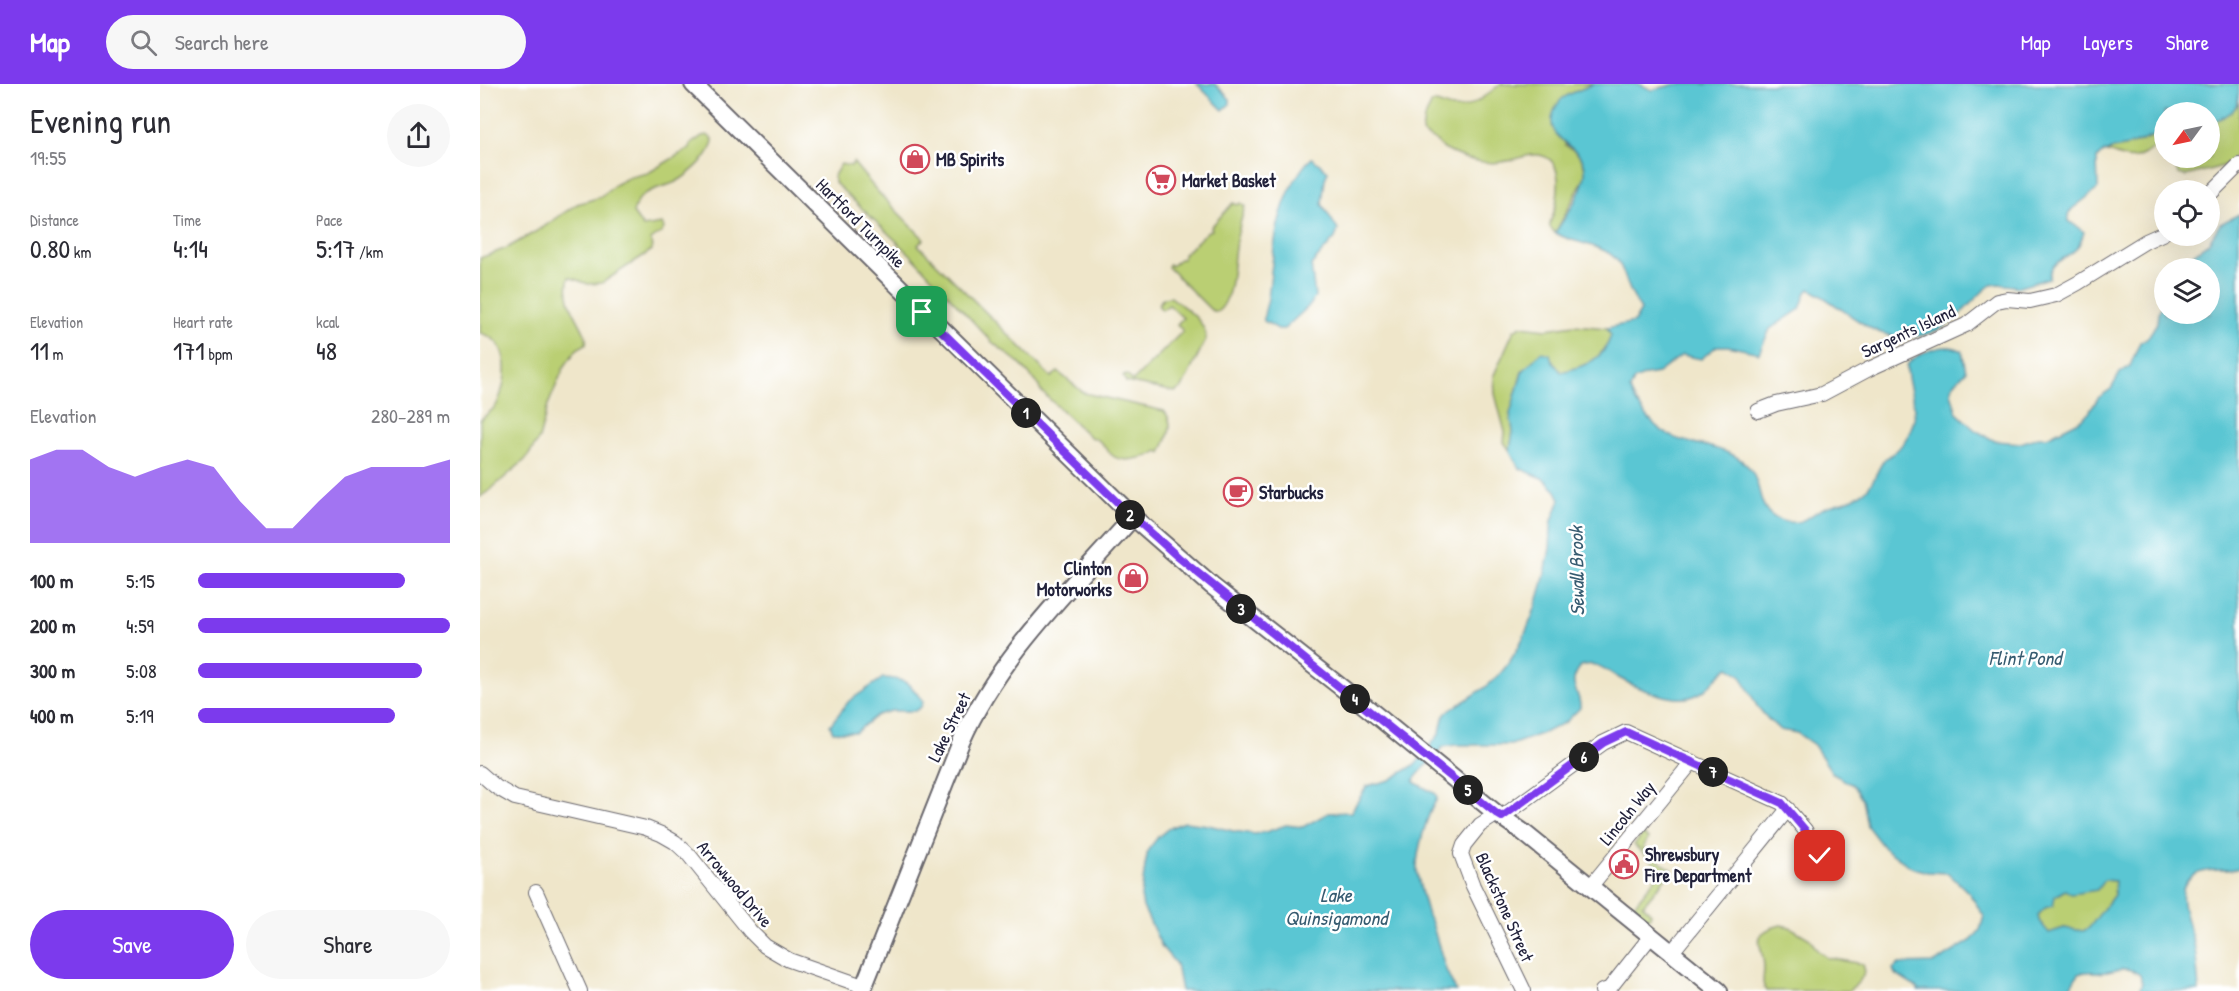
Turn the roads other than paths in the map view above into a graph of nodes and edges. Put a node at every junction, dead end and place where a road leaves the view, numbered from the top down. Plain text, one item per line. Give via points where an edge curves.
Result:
1 (693, 84) edge
2 (2239, 165) edge
3 (2220, 184) edge
4 (2154, 237) edge
5 (1758, 411) dead end
6 (1133, 517) junction
7 (1692, 762) junction
8 (480, 772) edge
9 (1788, 809) junction
10 (1500, 816) junction
11 (1823, 862) dead end
12 (1590, 887) junction
13 (536, 892) dead end
14 (1651, 936) junction
15 (1672, 952) junction
16 (863, 989) edge
17 (580, 991) edge
18 (1524, 991) edge
19 (1602, 991) edge
20 (1719, 991) edge

1 - 6 main road, Hartford Turnpike
2 - 3 street
4 - 5 street, Sargents Island via 2056,295 2040,300 1997,301 1966,325 1822,394
6 - 10 main road, Hartford Turnpike via 1212,586
6 - 16 main road, Lake Street via 1028,637 982,703 961,741
7 - 9 street
7 - 10 street via 1630,733 1622,733
7 - 12 street, Lincoln Way
8 - 16 street, Arrowwood Drive via 515,798 646,828 669,838 689,855 765,946 789,960
9 - 11 street
9 - 15 street
10 - 12 main road, Hartford Turnpike
10 - 18 street, Blackstone Street via 1480,825 1461,854
12 - 14 main road, Hartford Turnpike
13 - 17 street
14 - 15 main road, Hartford Turnpike
14 - 19 street via 1609,989
15 - 20 main road, Hartford Turnpike

